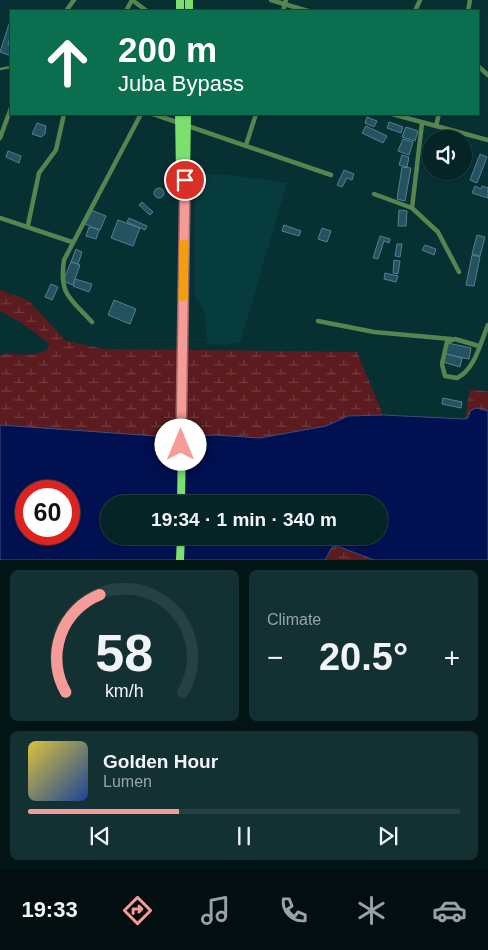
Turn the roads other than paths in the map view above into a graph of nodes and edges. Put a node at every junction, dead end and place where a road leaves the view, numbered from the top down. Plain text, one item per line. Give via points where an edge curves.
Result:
1 (271, 0) edge
2 (286, 2) edge
3 (127, 10) edge
4 (146, 10) edge
5 (306, 10) edge
6 (10, 111) edge
7 (64, 115) edge
8 (140, 115) edge
9 (156, 115) edge
10 (179, 115) edge
11 (186, 115) edge
12 (256, 115) edge
13 (395, 115) edge
14 (439, 115) edge
15 (422, 123) junction
16 (183, 124) junction
17 (436, 126) junction
18 (0, 138) edge
19 (488, 140) edge
20 (246, 145) junction
21 (331, 175) dead end
22 (374, 194) dead end
23 (412, 208) junction
24 (0, 218) edge
25 (28, 225) junction
26 (72, 242) junction
27 (459, 272) dead end
28 (318, 320) dead end
29 (92, 322) dead end
30 (488, 325) edge
31 (455, 339) junction
32 (479, 346) junction
33 (181, 495) edge
34 (181, 545) edge
35 (180, 560) edge

1 - 2 street
2 - 5 street
3 - 4 street via 132,0
6 - 18 street
7 - 25 street via 56,150 40,173
8 - 26 street
9 - 16 street
10 - 16 main road
11 - 16 main road
12 - 20 street
13 - 15 street
14 - 17 street
15 - 17 street
15 - 23 street
16 - 20 street
16 - 33 main road
17 - 19 street
20 - 21 street
22 - 23 street
23 - 27 street via 438,232
24 - 25 street
25 - 26 street
26 - 29 street via 64,260 63,288
28 - 31 street via 374,332
30 - 32 street
31 - 32 street
31 - 32 street via 447,342 444,348 442,370 448,378 457,378 465,372
34 - 35 main road

